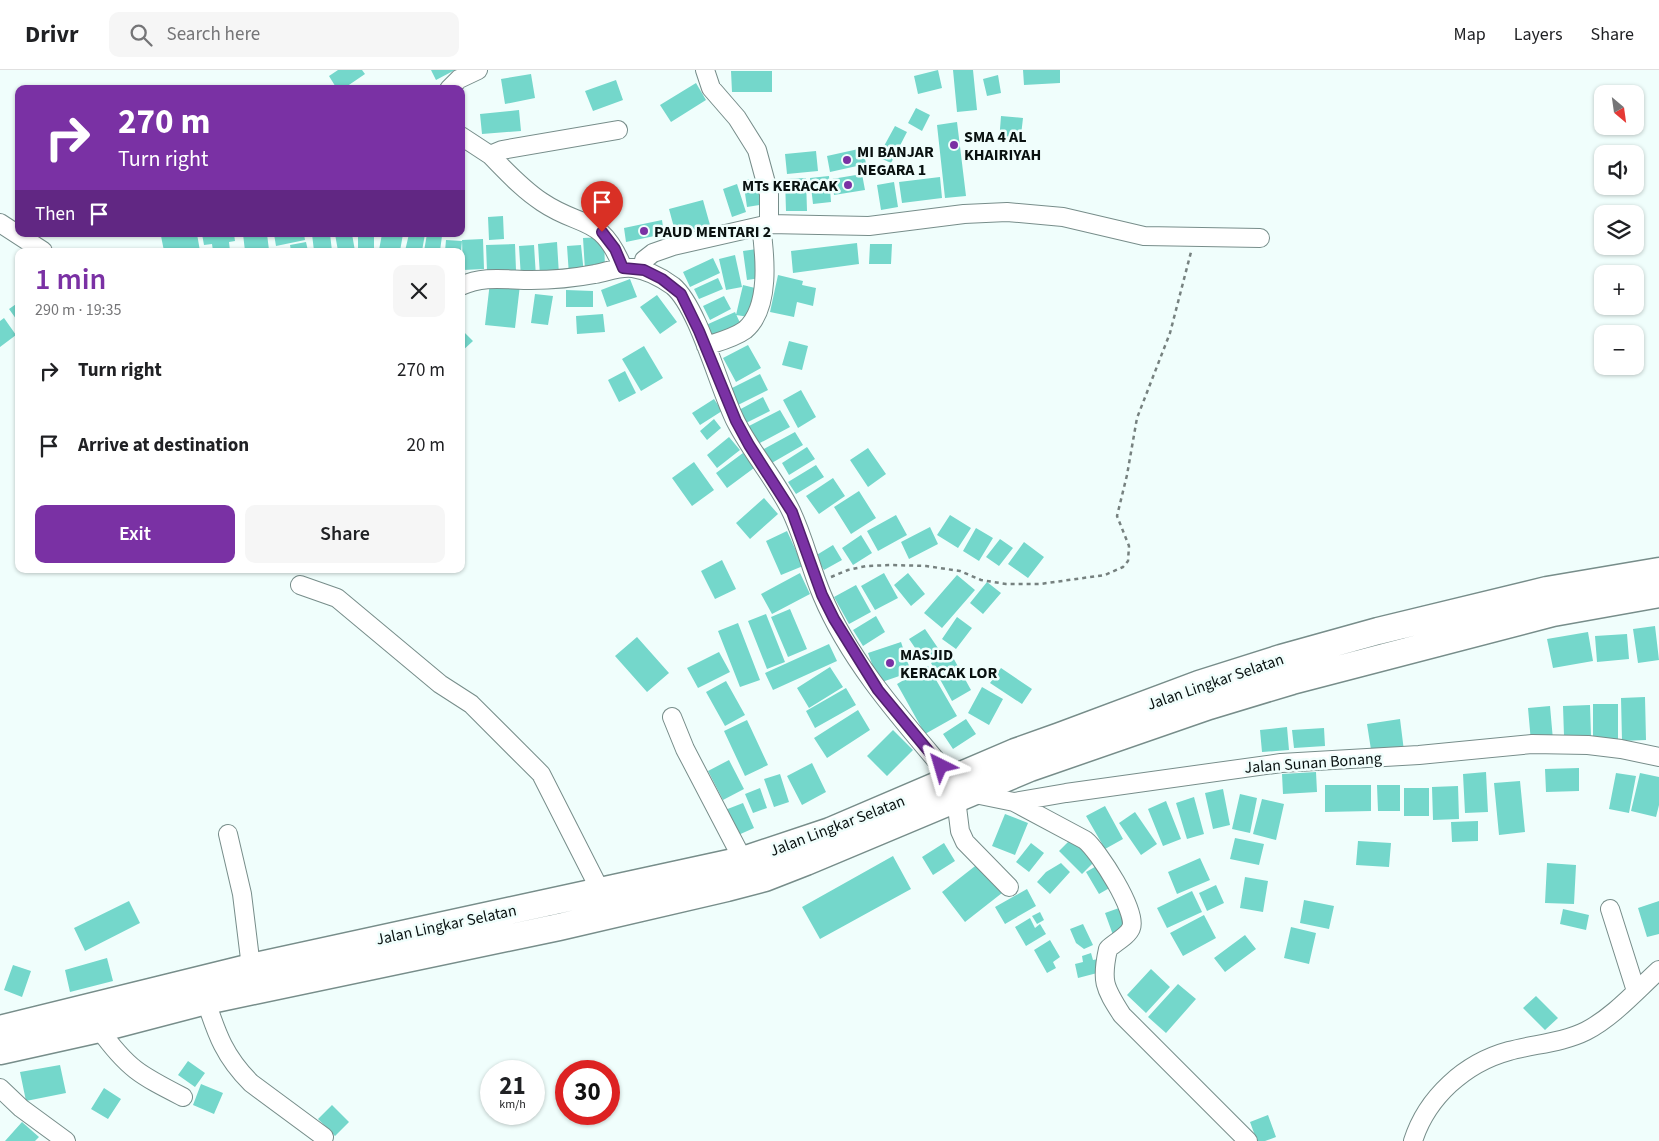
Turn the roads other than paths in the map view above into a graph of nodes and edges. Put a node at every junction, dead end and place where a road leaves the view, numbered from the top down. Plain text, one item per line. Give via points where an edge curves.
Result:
1 (478, 70) edge
2 (705, 70) edge
3 (453, 85) edge
4 (618, 130) dead end
5 (465, 139) edge
6 (490, 155) junction
7 (0, 223) edge
8 (765, 225) junction
9 (15, 233) edge
10 (22, 237) edge
11 (1260, 238) dead end
12 (38, 248) edge
13 (623, 268) junction
14 (644, 270) junction
15 (465, 285) edge
16 (706, 346) junction
17 (1659, 571) edge
18 (300, 585) dead end
19 (1659, 594) edge
20 (1550, 602) junction
21 (672, 717) dead end
22 (1659, 757) edge
23 (959, 790) junction
24 (1014, 802) junction
25 (228, 834) dead end
26 (743, 860) junction
27 (1009, 887) dead end
28 (600, 890) junction
29 (522, 907) junction
30 (1610, 909) dead end
31 (527, 933) junction
32 (251, 967) junction
33 (1659, 970) edge
34 (1636, 991) junction
35 (206, 1001) junction
36 (0, 1029) edge
37 (99, 1029) junction
38 (0, 1051) edge
39 (0, 1088) edge
40 (183, 1097) dead end
41 (324, 1137) dead end
42 (66, 1141) edge
43 (1248, 1141) edge
44 (1413, 1141) edge

1 - 3 street
2 - 8 street via 711,88 737,118 757,150 768,194
4 - 6 street via 502,150
5 - 6 street
6 - 13 street via 542,203 602,232 615,249
7 - 9 street
8 - 11 street via 869,226 1007,212 1063,217 1144,236
8 - 14 street via 653,253 644,260
8 - 16 street via 764,283 756,314 745,330
10 - 12 street
13 - 14 street
13 - 15 street via 552,279 488,278
14 - 16 street via 681,294
16 - 23 street via 736,421 792,512 834,619 878,690
17 - 20 highway, Jalan Lingkar Selatan
18 - 28 street via 336,598 420,668 471,704 541,774
19 - 20 highway, Jalan Lingkar Selatan
20 - 23 highway, Jalan Lingkar Selatan via 1378,631 1199,684 1015,752
21 - 26 street via 685,749
22 - 24 street, Jalan Sunan Bonang via 1605,747 1532,744 1419,755 1281,762
23 - 24 street, Jalan Sunan Bonang
23 - 26 highway, Jalan Lingkar Selatan
23 - 27 street via 960,831 965,842
23 - 31 highway, Jalan Lingkar Selatan via 806,862 764,878
24 - 43 street via 1093,847 1131,916 1130,931 1108,949 1103,979 1110,997 1122,1015
25 - 32 street via 242,894
26 - 28 highway, Jalan Lingkar Selatan
28 - 29 highway, Jalan Lingkar Selatan
29 - 31 highway
29 - 32 highway, Jalan Lingkar Selatan
30 - 34 street
31 - 35 highway, Jalan Lingkar Selatan
32 - 36 highway, Jalan Lingkar Selatan
33 - 34 street
34 - 44 street via 1586,1031 1494,1056 1460,1075 1428,1108
35 - 37 highway, Jalan Lingkar Selatan
35 - 41 street via 219,1041 241,1072
37 - 38 highway, Jalan Lingkar Selatan
37 - 40 street via 138,1073
39 - 42 street

